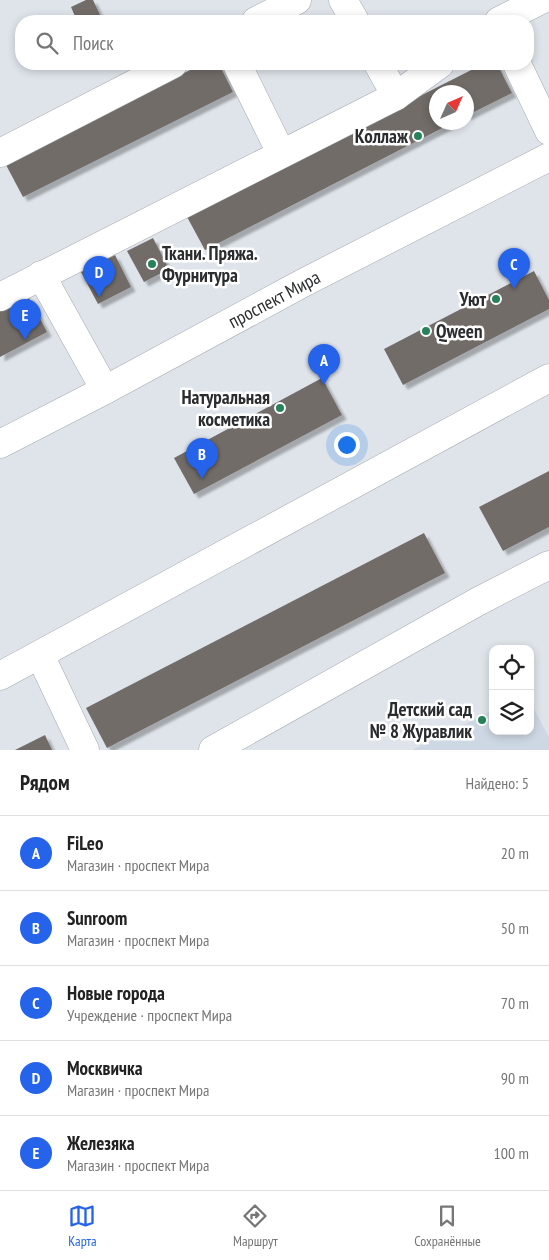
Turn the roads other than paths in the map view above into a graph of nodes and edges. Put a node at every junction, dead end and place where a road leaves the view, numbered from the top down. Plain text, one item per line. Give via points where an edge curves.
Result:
1 (297, 0) edge
2 (343, 0) edge
3 (541, 0) edge
4 (268, 15) edge
5 (352, 15) edge
6 (511, 15) edge
7 (161, 70) edge
8 (240, 70) edge
9 (381, 70) edge
10 (432, 70) edge
11 (520, 70) edge
12 (396, 96) junction
13 (549, 131) edge
14 (0, 153) edge
15 (281, 153) junction
16 (549, 157) edge
17 (41, 275) junction
18 (0, 297) edge
19 (549, 378) edge
20 (105, 390) junction
21 (0, 444) edge
22 (549, 565) edge
23 (40, 655) junction
24 (0, 676) edge
25 (85, 750) edge
26 (213, 750) edge

1 - 4 street
2 - 5 street
3 - 6 street
7 - 14 street
8 - 15 street
9 - 12 street
10 - 12 street
11 - 13 street
12 - 15 street
15 - 17 street
16 - 20 street, проспект Мира via 303,283
17 - 18 street
17 - 20 street
19 - 23 street
20 - 21 street, проспект Мира
22 - 26 street
23 - 24 street
23 - 25 street

